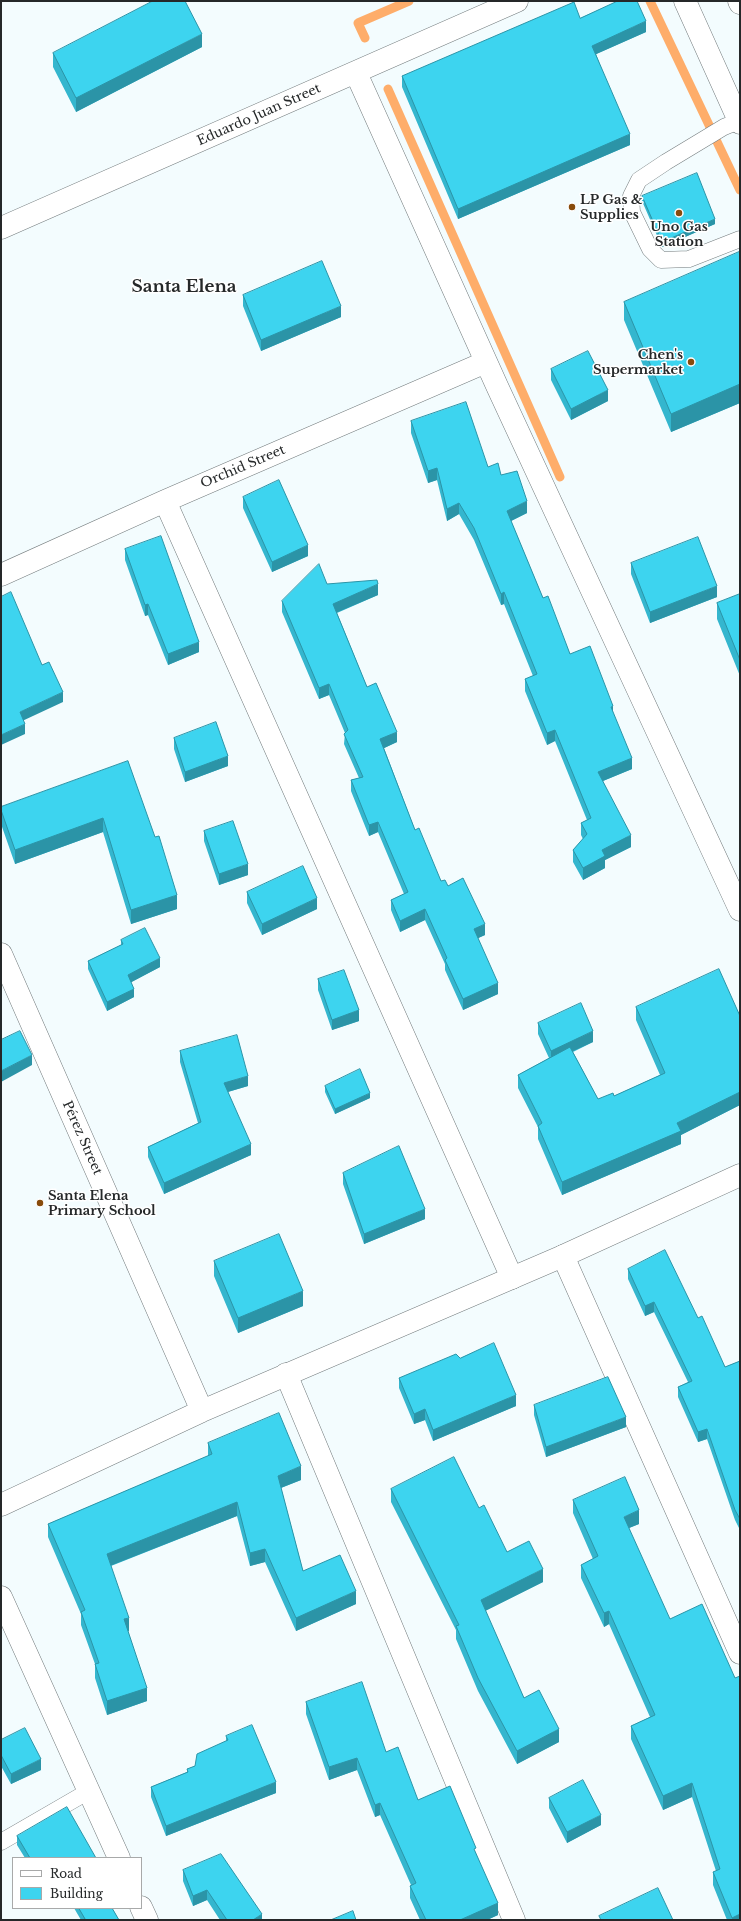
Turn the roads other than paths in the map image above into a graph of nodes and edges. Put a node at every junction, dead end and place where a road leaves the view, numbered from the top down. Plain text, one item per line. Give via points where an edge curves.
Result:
1 (517, 1) edge
2 (685, 1) edge
3 (356, 73) junction
4 (740, 122) edge
5 (1, 228) edge
6 (740, 238) edge
7 (486, 362) junction
8 (165, 501) junction
9 (1, 576) edge
10 (740, 910) edge
11 (1, 954) edge
12 (740, 1175) edge
13 (563, 1256) junction
14 (512, 1278) junction
15 (286, 1374) junction
16 (202, 1410) junction
17 (1, 1505) edge
18 (1, 1597) edge
19 (740, 1653) edge
20 (89, 1791) junction
21 (1, 1842) edge
22 (119, 1857) edge
23 (142, 1908) edge
24 (147, 1920) edge
25 (514, 1920) edge

1 - 3 street, Eduardo Juan Street
2 - 4 street
3 - 5 street, Eduardo Juan Street
3 - 7 street
4 - 6 lane via 718,130 666,162 640,180 630,196 632,212 650,249 660,260 689,259
7 - 8 street, Orchid Street
7 - 10 street
8 - 9 street, Orchid Street
8 - 14 street
11 - 16 street, Pérez Street
12 - 13 street
13 - 14 street
13 - 19 street
14 - 15 street
15 - 16 street
15 - 25 street
16 - 17 street
18 - 20 street
20 - 21 lane
20 - 22 street
23 - 24 street

